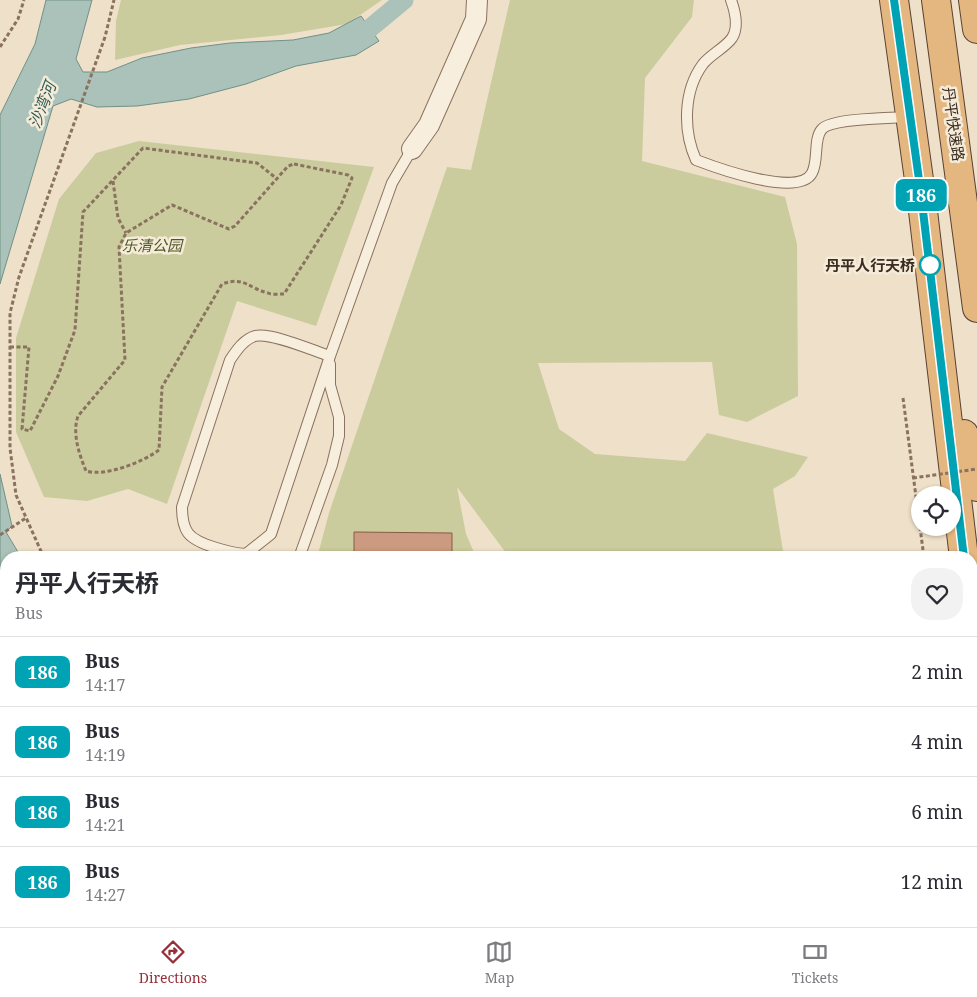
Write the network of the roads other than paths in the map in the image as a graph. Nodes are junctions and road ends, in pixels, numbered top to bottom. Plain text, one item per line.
1 (477, 0) edge
2 (731, 0) edge
3 (894, 0) edge
4 (907, 0) edge
5 (936, 0) edge
6 (973, 0) edge
7 (977, 29) edge
8 (910, 117) junction
9 (412, 149) joint
10 (921, 194) junction
11 (977, 308) edge
12 (936, 323) junction
13 (330, 356) junction
14 (977, 487) edge
15 (227, 551) edge
16 (250, 551) edge
17 (301, 551) edge
18 (963, 551) edge

1 - 9 street
2 - 8 lane
3 - 8 highway
4 - 10 highway
5 - 11 highway, 丹平快速路
6 - 7 highway
8 - 10 highway
9 - 13 lane
10 - 12 highway
12 - 14 highway
12 - 18 highway
13 - 15 lane
13 - 16 lane
13 - 17 lane

